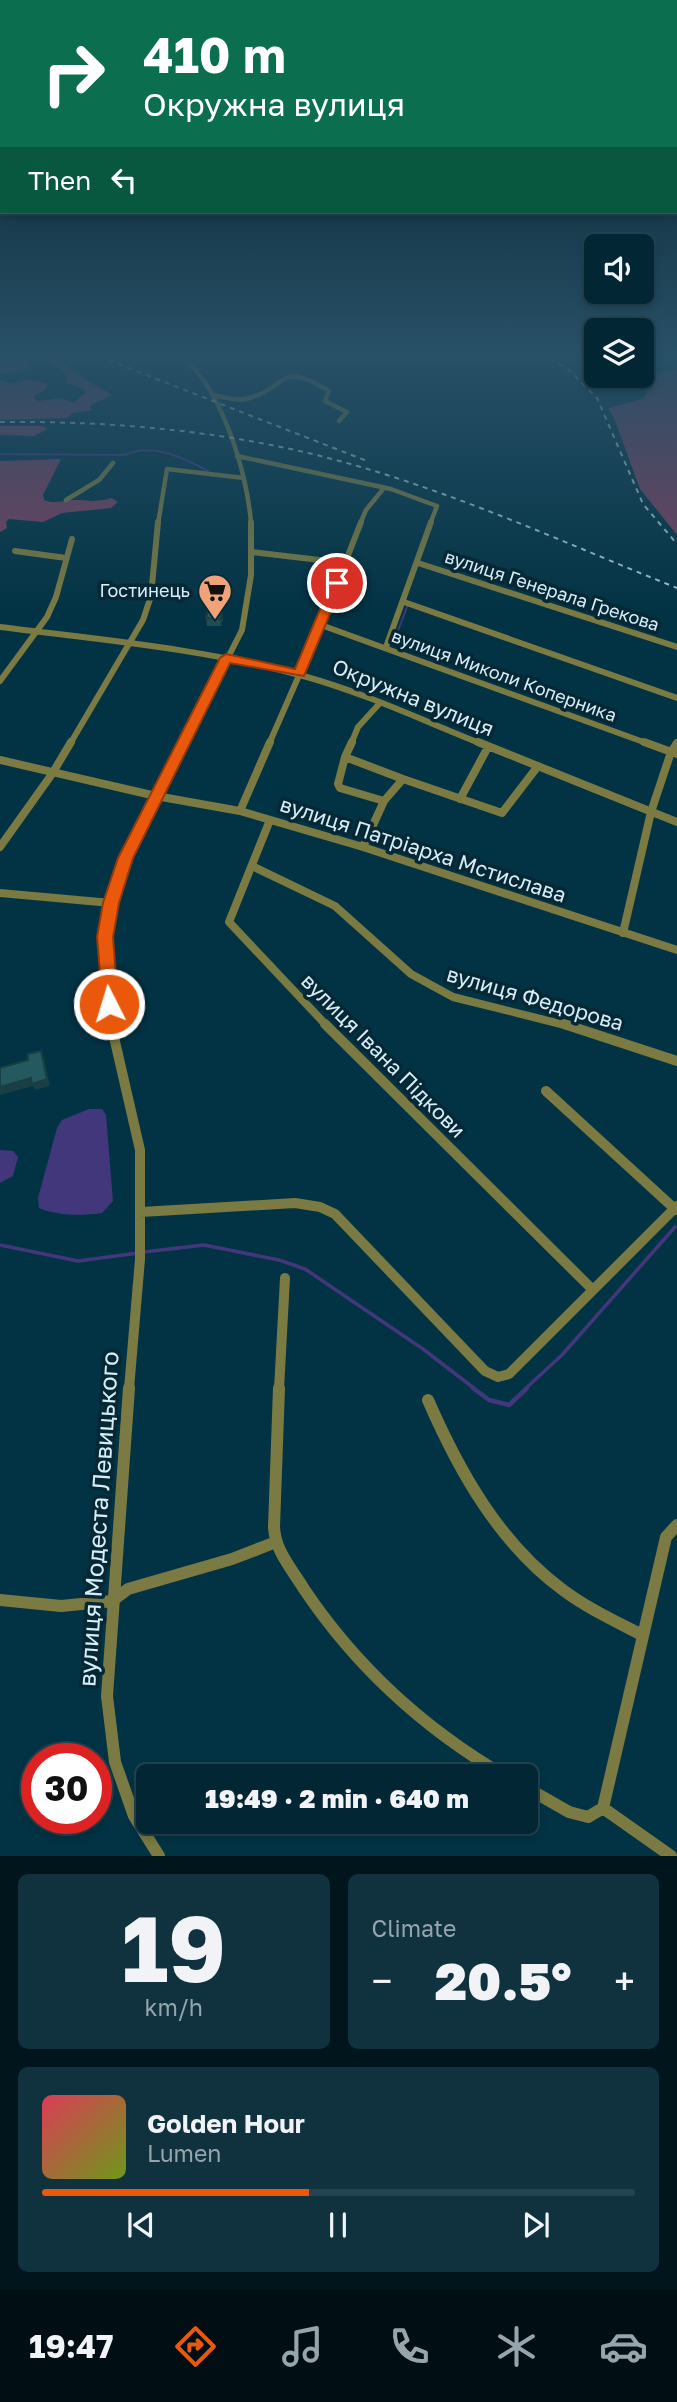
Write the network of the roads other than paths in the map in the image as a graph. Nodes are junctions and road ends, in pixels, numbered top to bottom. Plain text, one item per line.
1 (230, 440) edge
2 (237, 457) junction
3 (113, 463) dead end
4 (244, 478) junction
5 (384, 488) junction
6 (66, 500) dead end
7 (72, 539) dead end
8 (15, 551) dead end
9 (251, 552) junction
10 (66, 558) junction
11 (418, 562) junction
12 (345, 563) junction
13 (404, 602) junction
14 (321, 625) junction
15 (0, 627) edge
16 (37, 632) junction
17 (129, 645) junction
18 (386, 647) junction
19 (677, 647) edge
20 (226, 658) junction
21 (299, 674) junction
22 (0, 681) edge
23 (677, 698) edge
24 (380, 703) junction
25 (677, 743) edge
26 (488, 747) junction
27 (674, 753) edge
28 (345, 757) junction
29 (0, 760) edge
30 (538, 766) junction
31 (52, 774) junction
32 (403, 779) junction
33 (156, 796) junction
34 (460, 799) junction
35 (384, 801) junction
36 (240, 811) junction
37 (652, 812) junction
38 (270, 820) junction
39 (677, 822) edge
40 (0, 847) edge
41 (363, 847) junction
42 (252, 866) junction
43 (0, 893) edge
44 (111, 903) junction
45 (623, 933) junction
46 (677, 950) edge
47 (677, 1061) edge
48 (546, 1091) dead end
49 (676, 1208) edge
50 (141, 1212) junction
51 (285, 1278) dead end
52 (593, 1290) junction
53 (428, 1400) dead end
54 (677, 1525) edge
55 (276, 1542) junction
56 (0, 1601) edge
57 (112, 1601) junction
58 (642, 1635) junction
59 (484, 1764) edge
60 (538, 1794) edge
61 (603, 1808) junction
62 (159, 1856) edge
63 (671, 1856) edge

1 - 2 street
2 - 4 street
2 - 5 street, вулиця Генерала Грекова
3 - 6 street
4 - 9 street
4 - 17 street
5 - 11 street, вулиця Генерала Грекова
5 - 12 street
7 - 10 street
8 - 10 street
9 - 12 street
9 - 20 street
10 - 16 street
11 - 13 street, вулиця Генерала Грекова
11 - 19 street, вулиця Генерала Грекова
12 - 14 street
13 - 18 street, вулиця Генерала Грекова
13 - 23 street
14 - 18 street, вулиця Миколи Коперника
14 - 21 street
15 - 16 street, Окружна вулиця
16 - 17 street, Окружна вулиця
16 - 22 street
17 - 20 street, Окружна вулиця
17 - 31 street
18 - 27 street, вулиця Миколи Коперника
20 - 21 street, Окружна вулиця
20 - 33 street
21 - 24 street, Окружна вулиця
21 - 36 street
24 - 26 street, Окружна вулиця
24 - 28 street
25 - 27 street
26 - 30 street, Окружна вулиця
26 - 34 street
27 - 37 street
28 - 32 street
28 - 35 street
29 - 31 street, вулиця Патріарха Мстислава
30 - 34 street
30 - 37 street, Окружна вулиця
31 - 33 street, вулиця Патріарха Мстислава
31 - 40 street
32 - 34 street
32 - 35 street
33 - 36 street, вулиця Патріарха Мстислава
33 - 44 street
35 - 41 street
36 - 38 street, вулиця Патріарха Мстислава
37 - 39 street, Окружна вулиця
37 - 45 street
38 - 41 street, вулиця Патріарха Мстислава
38 - 42 street, вулиця Івана Підкови
41 - 45 street, вулиця Патріарха Мстислава
42 - 47 street, вулиця Федорова
42 - 52 street, вулиця Івана Підкови
43 - 44 street
44 - 50 street
45 - 46 street, вулиця Патріарха Мстислава
48 - 49 street
49 - 52 street
50 - 52 street
50 - 57 street, вулиця Модеста Левицького
51 - 55 street
53 - 58 street
54 - 58 street
55 - 57 street
55 - 59 street
56 - 57 street
57 - 62 street, вулиця Модеста Левицького
58 - 61 street
60 - 61 street
61 - 63 street

